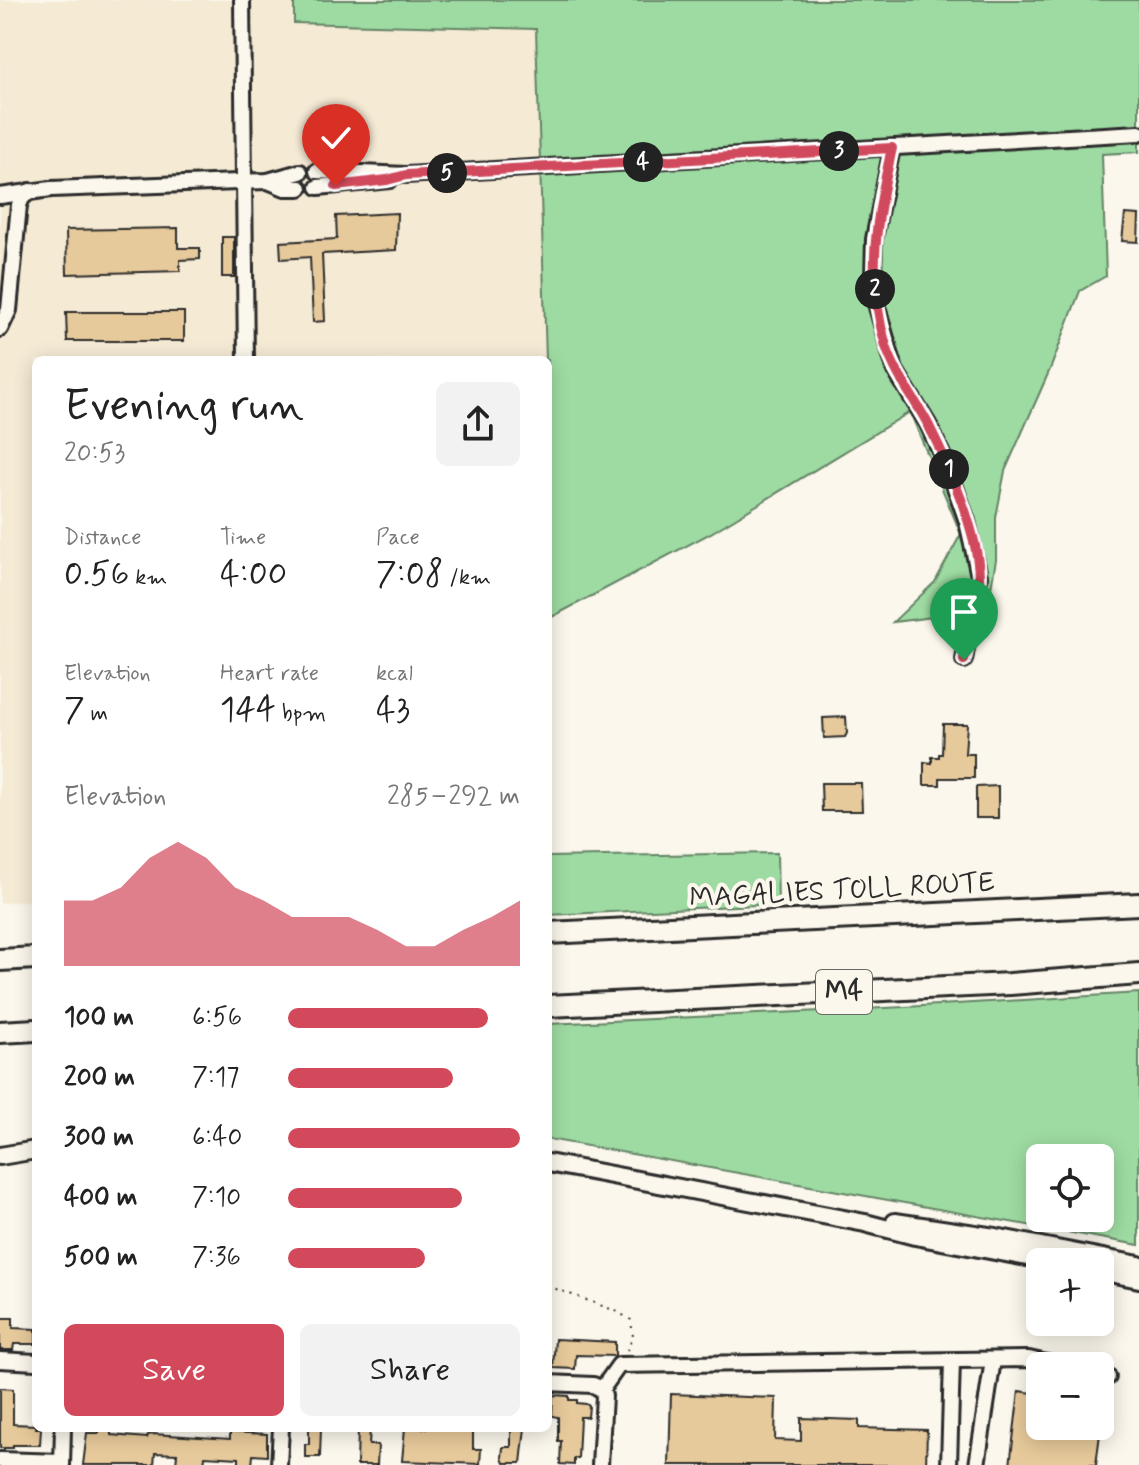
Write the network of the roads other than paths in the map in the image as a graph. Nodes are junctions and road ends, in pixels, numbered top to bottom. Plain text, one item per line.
1 (242, 0) edge
2 (1139, 133) edge
3 (892, 148) junction
4 (317, 171) dead end
5 (300, 172) dead end
6 (406, 175) junction
7 (243, 181) junction
8 (268, 181) junction
9 (318, 187) dead end
10 (300, 188) dead end
11 (0, 189) edge
12 (51, 189) junction
13 (30, 191) junction
14 (0, 196) edge
15 (0, 329) edge
16 (246, 356) edge
17 (964, 660) dead end
18 (1139, 895) edge
19 (1139, 904) edge
20 (1010, 911) junction
21 (552, 933) edge
22 (32, 958) edge
23 (0, 960) edge
24 (1139, 976) edge
25 (552, 1006) edge
26 (32, 1030) edge
27 (0, 1032) edge
28 (32, 1151) edge
29 (0, 1156) edge
30 (552, 1164) edge
31 (865, 1223) junction
32 (1026, 1257) edge
33 (1139, 1265) edge
34 (1114, 1274) edge
35 (1139, 1279) edge
36 (1026, 1359) edge
37 (0, 1360) edge
38 (993, 1360) junction
39 (952, 1361) junction
40 (32, 1362) edge
41 (552, 1383) edge
42 (602, 1389) junction
43 (63, 1432) edge
44 (281, 1432) edge
45 (0, 1460) edge
46 (62, 1464) edge
47 (279, 1465) edge
48 (600, 1465) edge
49 (949, 1465) edge
50 (977, 1465) edge

1 - 7 street
2 - 3 street
3 - 6 street
3 - 17 street
4 - 6 street
5 - 8 street
6 - 9 street
7 - 8 street
7 - 12 street
7 - 16 street
8 - 10 street
11 - 12 street
12 - 13 street
13 - 14 street
13 - 15 street
18 - 20 highway
19 - 20 highway, MAGALIES TOLL ROUTE
20 - 21 highway, MAGALIES TOLL ROUTE
22 - 23 highway
24 - 25 highway, M4
26 - 27 highway
28 - 29 main road
30 - 31 main road
31 - 32 main road
31 - 33 main road
34 - 35 main road
36 - 38 street
37 - 40 street
38 - 39 street
38 - 50 street
39 - 42 street
39 - 49 street
41 - 42 street
42 - 48 street
43 - 46 street
44 - 47 street
45 - 46 street

